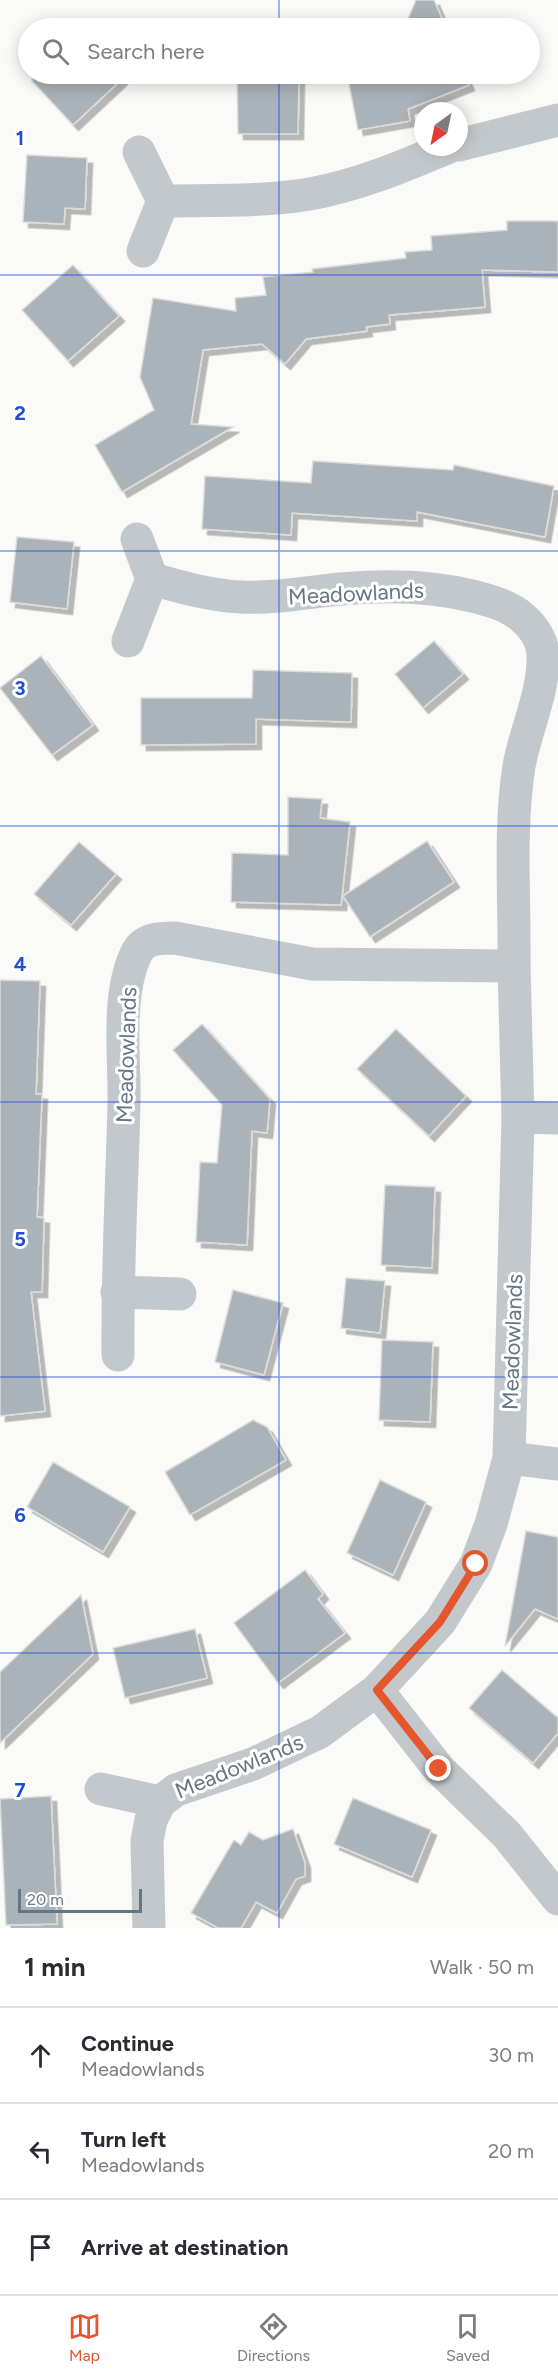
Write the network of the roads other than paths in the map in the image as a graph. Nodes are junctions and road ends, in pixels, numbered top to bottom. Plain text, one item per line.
1 (558, 120) edge
2 (468, 143) edge
3 (139, 152) dead end
4 (429, 156) edge
5 (163, 201) junction
6 (142, 251) dead end
7 (137, 539) dead end
8 (152, 579) junction
9 (128, 641) dead end
10 (514, 966) junction
11 (518, 1117) junction
12 (558, 1118) edge
13 (117, 1292) junction
14 (180, 1294) dead end
15 (118, 1355) dead end
16 (509, 1458) junction
17 (558, 1464) edge
18 (377, 1690) junction
19 (101, 1789) dead end
20 (160, 1802) junction
21 (558, 1899) edge
22 (149, 1928) edge

1 - 2 street
3 - 5 street
4 - 5 street
5 - 6 street
7 - 8 street
8 - 9 street
8 - 10 street, Meadowlands
10 - 11 street, Meadowlands
10 - 13 street, Meadowlands
11 - 12 street
11 - 16 street, Meadowlands
13 - 14 street
13 - 15 street, Meadowlands
16 - 17 street
16 - 18 street, Meadowlands
18 - 20 street, Meadowlands
18 - 21 street
19 - 20 street, Meadowlands
20 - 22 street, Meadowlands

